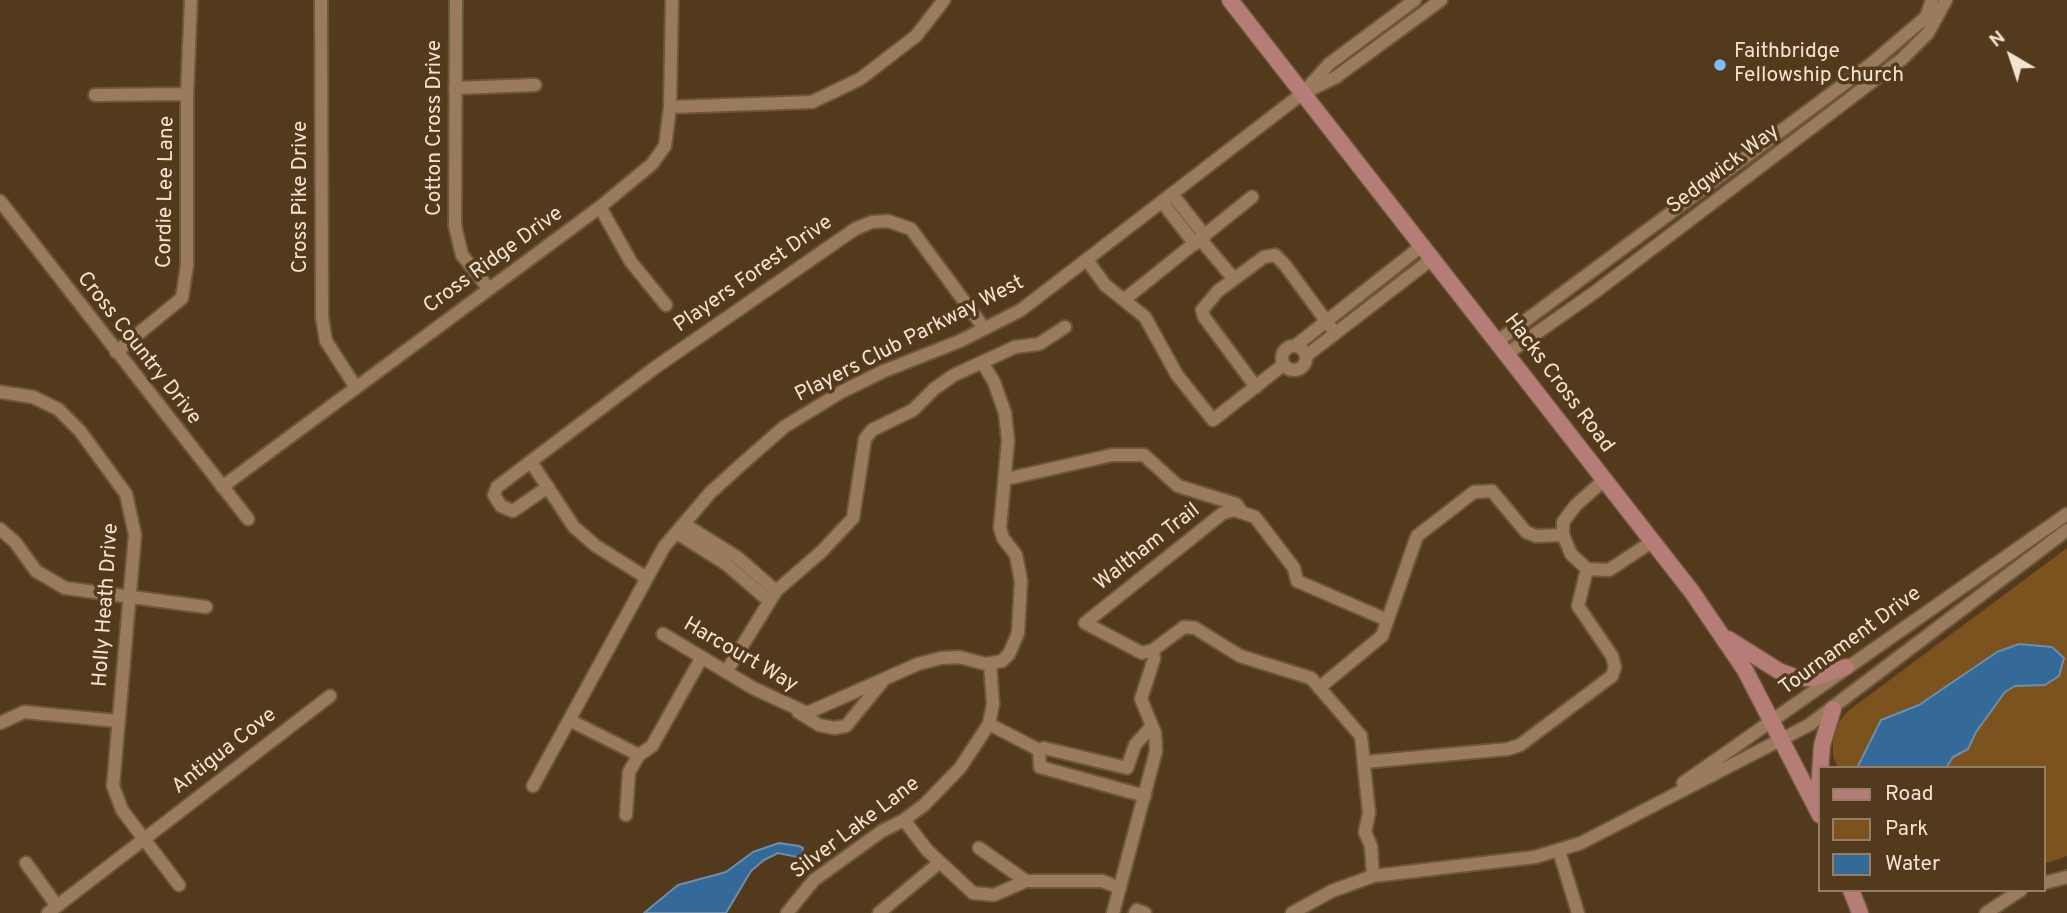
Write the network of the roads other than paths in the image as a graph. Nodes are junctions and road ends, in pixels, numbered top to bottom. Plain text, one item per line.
1 (191, 0) edge
2 (321, 0) edge
3 (456, 0) edge
4 (672, 0) edge
5 (944, 0) edge
6 (1230, 0) edge
7 (1415, 0) edge
8 (1441, 0) edge
9 (1932, 0) edge
10 (1946, 0) edge
11 (535, 85) dead end
12 (455, 88) junction
13 (1303, 93) junction
14 (187, 94) junction
15 (95, 95) dead end
16 (670, 107) junction
17 (1252, 197) dead end
18 (1167, 198) junction
19 (0, 201) edge
20 (600, 207) junction
21 (1200, 240) junction
22 (1428, 251) junction
23 (1087, 260) junction
24 (1393, 269) junction
25 (1234, 279) junction
26 (1403, 281) junction
27 (489, 289) junction
28 (1125, 299) junction
29 (1353, 301) junction
30 (666, 305) dead end
31 (1362, 312) junction
32 (1326, 321) junction
33 (1065, 327) dead end
34 (984, 328) junction
35 (1335, 334) junction
36 (1295, 346) junction
37 (1503, 347) junction
38 (116, 352) junction
39 (1306, 356) junction
40 (982, 362) junction
41 (1283, 365) junction
42 (355, 386) junction
43 (1256, 387) junction
44 (0, 392) edge
45 (531, 462) junction
46 (1006, 479) junction
47 (1604, 480) junction
48 (222, 487) junction
49 (548, 487) junction
50 (1239, 511) junction
51 (2067, 514) edge
52 (247, 519) dead end
53 (680, 528) junction
54 (0, 529) edge
55 (2067, 530) edge
56 (1563, 535) junction
57 (1653, 541) junction
58 (1587, 569) junction
59 (647, 578) junction
60 (772, 596) junction
61 (131, 599) junction
62 (206, 607) dead end
63 (1387, 620) junction
64 (663, 634) dead end
65 (1721, 635) junction
66 (1153, 650) junction
67 (702, 657) junction
68 (990, 664) junction
69 (1846, 667) junction
70 (726, 672) junction
71 (883, 681) junction
72 (1319, 688) junction
73 (330, 695) dead end
74 (1833, 709) junction
75 (798, 712) junction
76 (117, 721) junction
77 (570, 721) junction
78 (1774, 722) junction
79 (0, 723) edge
80 (989, 724) junction
81 (1151, 727) junction
82 (1784, 741) junction
83 (1039, 750) junction
84 (639, 755) junction
85 (1365, 762) junction
86 (1820, 766) edge
87 (533, 786) dead end
88 (1145, 796) junction
89 (1657, 802) junction
90 (1818, 810) edge
91 (626, 815) dead end
92 (905, 820) junction
93 (144, 839) junction
94 (979, 848) dead end
95 (1559, 852) junction
96 (940, 862) junction
97 (26, 863) dead end
98 (1373, 876) junction
99 (2067, 877) edge
100 (1026, 881) junction
101 (2046, 882) edge
102 (179, 885) dead end
103 (1120, 888) junction
104 (1852, 892) edge
105 (2018, 892) edge
106 (53, 909) edge
107 (787, 913) edge
108 (879, 913) edge
109 (1113, 913) edge
110 (1135, 913) edge
111 (1145, 913) edge
112 (1292, 913) edge
113 (1578, 913) edge
114 (1860, 913) edge
115 (1986, 913) edge

1 - 14 street, Cordie Lee Lane
2 - 42 street, Cross Pike Drive
3 - 12 street, Cotton Cross Drive
4 - 16 street, Cross Ridge Drive
5 - 16 street
6 - 13 main road, Hacks Cross Road
7 - 13 street
8 - 13 street
9 - 37 street, Sedgwick Way
10 - 37 street, Sedgwick Way
11 - 12 street
12 - 27 street, Cotton Cross Drive
13 - 18 street, Players Club Parkway West
13 - 22 main road, Hacks Cross Road
14 - 15 street
14 - 38 street, Cordie Lee Lane
16 - 20 street, Cross Ridge Drive
17 - 21 street
18 - 21 street
18 - 23 street, Players Club Parkway West
19 - 38 street, Cross Country Drive
20 - 27 street, Cross Ridge Drive
20 - 30 street
21 - 25 street
21 - 28 street
22 - 24 street
22 - 26 street
22 - 37 main road, Hacks Cross Road
23 - 28 street
23 - 34 street, Players Club Parkway West
24 - 26 street
24 - 29 street
25 - 32 street
25 - 43 street
26 - 31 street
27 - 42 street, Cross Ridge Drive
28 - 43 street
29 - 31 street
29 - 32 street
31 - 35 street
32 - 35 street
32 - 36 street
33 - 40 street
34 - 45 street, Players Forest Drive
34 - 53 street, Players Club Parkway West
35 - 39 street
36 - 39 street
36 - 41 street
37 - 47 main road, Hacks Cross Road
38 - 48 street, Cross Country Drive
39 - 41 street
40 - 46 street
40 - 60 street
41 - 43 street
42 - 48 street, Cross Ridge Drive
44 - 61 street, Holly Heath Drive
45 - 49 street
45 - 49 street, Players Forest Drive
46 - 50 street
46 - 68 street
47 - 56 street
47 - 57 main road, Hacks Cross Road
48 - 52 street, Cross Country Drive
49 - 59 street
50 - 63 street
50 - 66 street, Waltham Trail
51 - 69 street, Tournament Drive
53 - 59 street, Players Club Parkway West
53 - 60 street
54 - 61 street
55 - 74 street, Tournament Drive
56 - 58 street
56 - 63 street
57 - 58 street
57 - 65 main road, Hacks Cross Road
58 - 85 street
59 - 77 street, Players Club Parkway West
60 - 70 street
61 - 62 street
61 - 76 street, Holly Heath Drive
63 - 72 street
64 - 67 street, Harcourt Way
65 - 69 main road
65 - 78 main road, Hacks Cross Road
66 - 72 street
66 - 81 street
67 - 70 street, Harcourt Way
67 - 84 street
68 - 71 street, Harcourt Way
68 - 80 street, Silver Lake Lane
69 - 78 street, Tournament Drive
70 - 75 street, Harcourt Way
71 - 75 street, Harcourt Way
71 - 75 street, Harcourt Way
72 - 85 street
73 - 93 street, Antigua Cove
74 - 82 street, Tournament Drive
74 - 86 main road
76 - 79 street
76 - 93 street, Holly Heath Drive
77 - 84 street
77 - 87 street, Players Club Parkway West
78 - 82 main road, Hacks Cross Road
78 - 89 street, Tournament Drive
80 - 83 street
80 - 92 street, Silver Lake Lane
81 - 83 street
81 - 88 street
82 - 89 street, Tournament Drive
82 - 90 main road, Hacks Cross Road
83 - 88 street
84 - 91 street
85 - 98 street
88 - 103 street
89 - 95 street, Tournament Drive
92 - 96 street
92 - 107 street, Silver Lake Lane
93 - 102 street, Holly Heath Drive
93 - 106 street, Antigua Cove
94 - 100 street
95 - 98 street, Tournament Drive
95 - 113 street
96 - 100 street
96 - 108 street
97 - 106 street
98 - 112 street, Tournament Drive
99 - 101 street
100 - 103 street
103 - 109 street
104 - 114 main road
105 - 115 street
110 - 111 street

